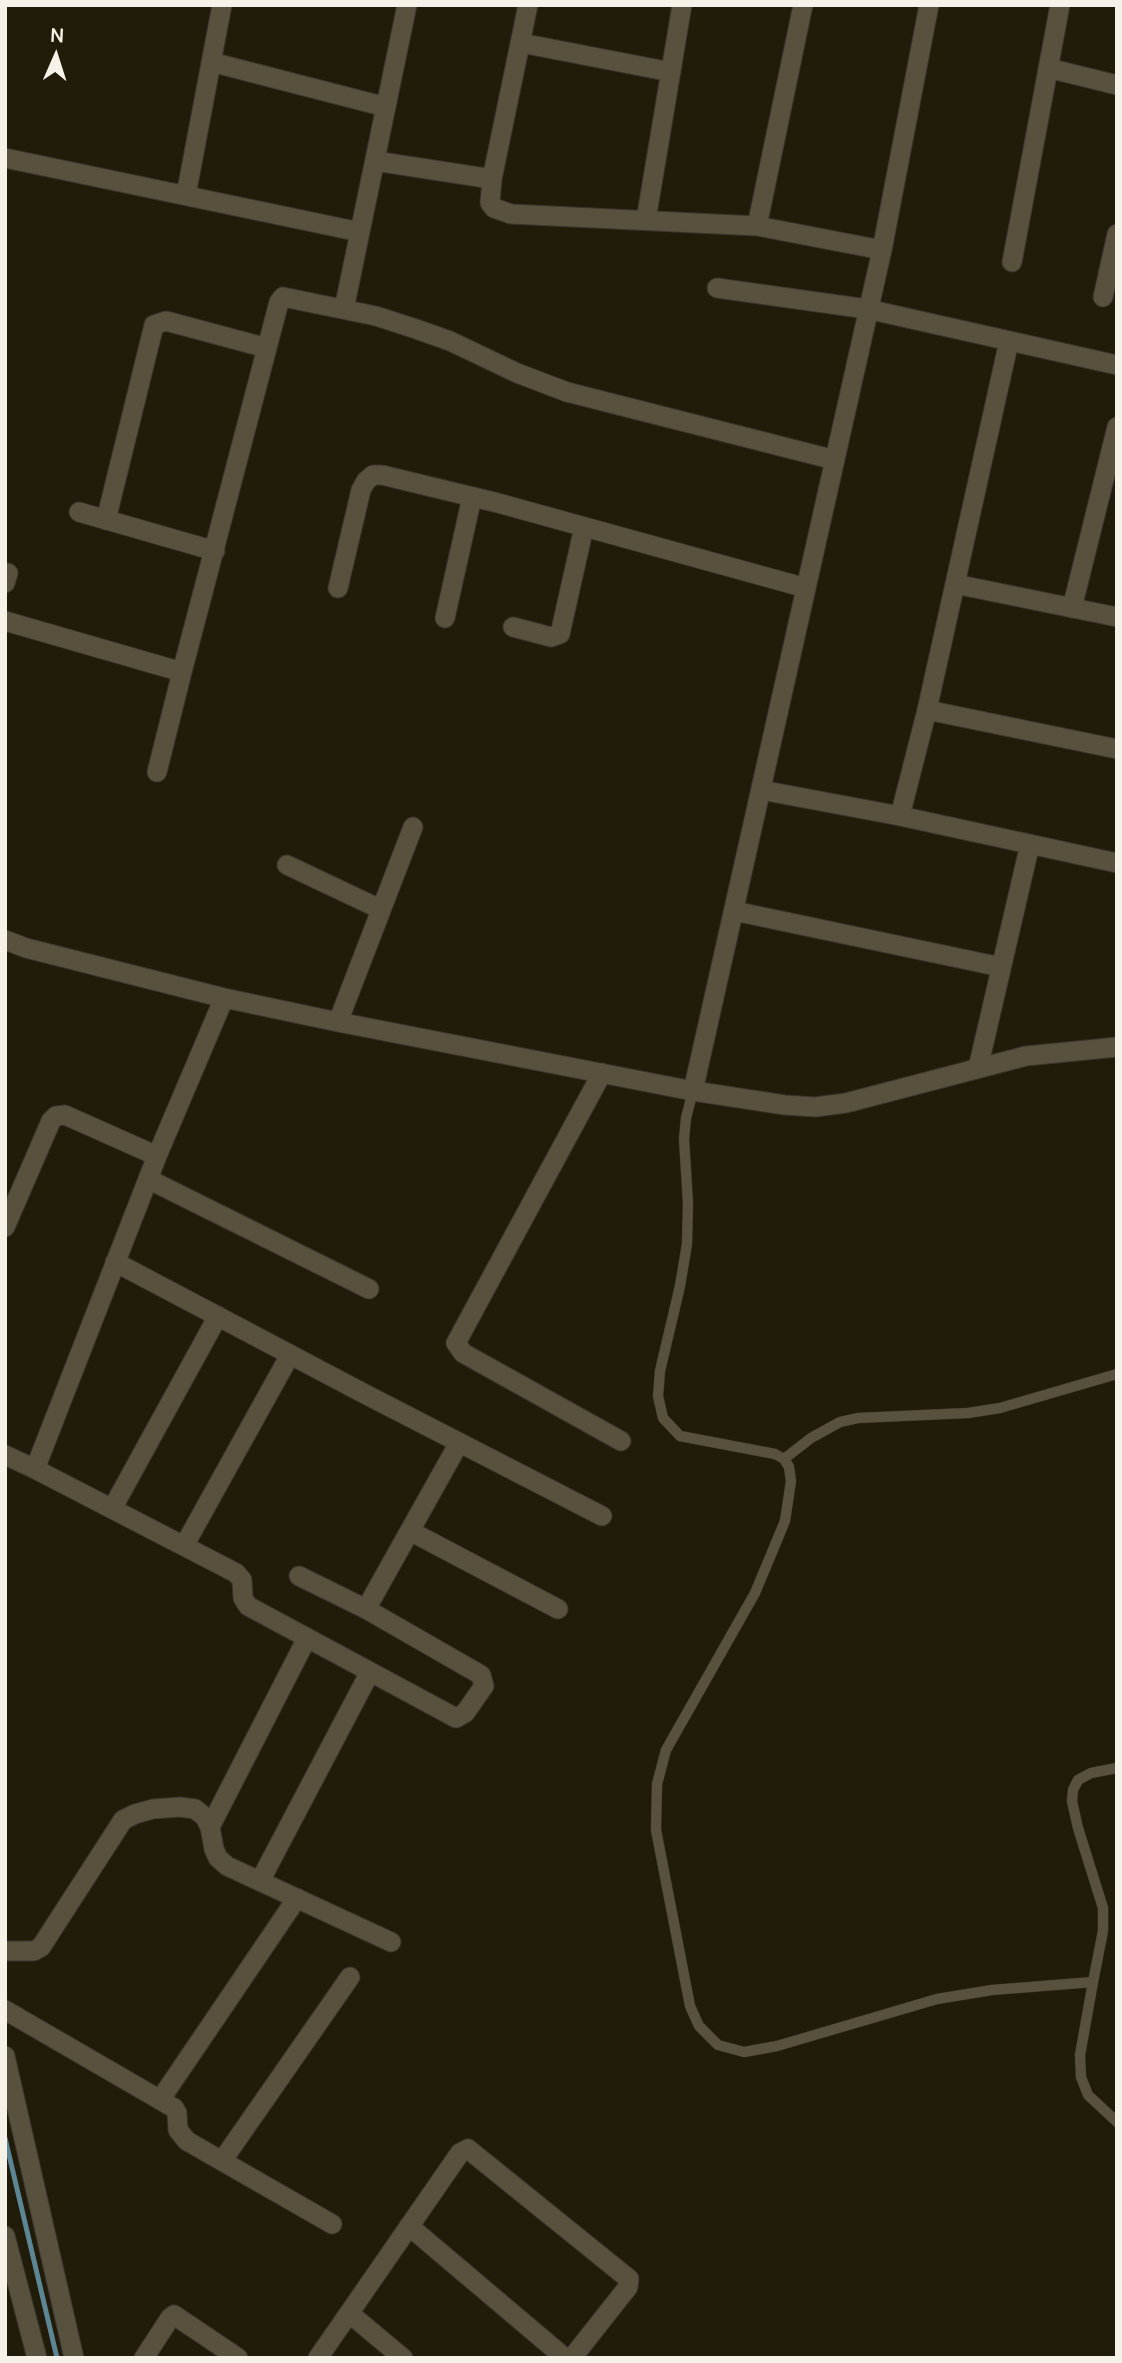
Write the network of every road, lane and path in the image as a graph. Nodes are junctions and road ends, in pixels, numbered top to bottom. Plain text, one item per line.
1 (222, 5) edge
2 (407, 5) edge
3 (528, 5) edge
4 (682, 5) edge
5 (803, 5) edge
6 (929, 5) edge
7 (1060, 5) edge
8 (521, 43) junction
9 (211, 62) junction
10 (1048, 68) junction
11 (671, 72) junction
12 (1117, 85) edge
13 (386, 107) junction
14 (5, 158) edge
15 (375, 161) junction
16 (492, 179) junction
17 (186, 195) junction
18 (646, 220) junction
19 (757, 226) junction
20 (360, 232) junction
21 (1117, 234) edge
22 (881, 250) junction
23 (1012, 262) dead end
24 (718, 288) dead end
25 (1103, 297) dead end
26 (344, 309) junction
27 (867, 309) junction
28 (1009, 341) junction
29 (267, 348) junction
30 (1117, 365) edge
31 (1117, 427) edge
32 (835, 460) junction
33 (472, 496) junction
34 (79, 512) dead end
35 (106, 520) junction
36 (584, 527) junction
37 (215, 551) junction
38 (955, 584) junction
39 (338, 588) dead end
40 (806, 588) junction
41 (1072, 608) junction
42 (1117, 617) edge
43 (445, 618) dead end
44 (5, 621) edge
45 (513, 627) dead end
46 (182, 672) junction
47 (928, 710) junction
48 (1117, 749) edge
49 (158, 772) dead end
50 (761, 790) junction
51 (900, 816) junction
52 (413, 827) dead end
53 (1030, 844) junction
54 (1117, 863) edge
55 (287, 865) dead end
56 (380, 909) junction
57 (734, 911) junction
58 (5, 940) edge
59 (1001, 967) junction
60 (224, 998) junction
61 (338, 1022) junction
62 (1117, 1047) edge
63 (978, 1069) junction
64 (602, 1073) junction
65 (693, 1091) junction
66 (156, 1156) junction
67 (148, 1180) junction
68 (5, 1227) edge
69 (116, 1262) junction
70 (369, 1289) dead end
71 (218, 1316) junction
72 (290, 1355) junction
73 (1117, 1374) edge
74 (621, 1441) dead end
75 (459, 1443) junction
76 (5, 1455) edge
77 (784, 1459) junction
78 (35, 1469) junction
79 (112, 1509) junction
80 (603, 1516) dead end
81 (410, 1531) junction
82 (184, 1546) junction
83 (299, 1576) dead end
84 (366, 1609) junction
85 (558, 1609) dead end
86 (307, 1638) junction
87 (370, 1672) junction
88 (1117, 1768) edge
89 (210, 1827) junction
90 (260, 1881) junction
91 (297, 1898) junction
92 (391, 1941) dead end
93 (5, 1951) edge
94 (349, 1977) dead end
95 (1093, 1982) junction
96 (5, 2010) edge
97 (5, 2056) edge
98 (160, 2100) junction
99 (1117, 2122) edge
100 (222, 2161) junction
101 (332, 2224) dead end
102 (409, 2226) junction
103 (5, 2236) edge
104 (349, 2313) junction
105 (37, 2358) edge
106 (74, 2358) edge
107 (144, 2358) edge
108 (238, 2358) edge
109 (318, 2358) edge
110 (403, 2358) edge
111 (565, 2358) edge
112 (572, 2358) edge

1 - 9 street
2 - 13 street
3 - 8 street
4 - 11 street
5 - 19 street
6 - 22 street
7 - 10 street
8 - 11 street
8 - 16 street
9 - 13 street
9 - 17 street
10 - 12 street
10 - 23 street
11 - 18 street
13 - 15 street
14 - 17 street
15 - 16 street
15 - 20 street
16 - 18 street
17 - 20 street
18 - 19 street
19 - 22 street
20 - 26 street
21 - 25 street
22 - 27 street
24 - 27 street
26 - 29 street
26 - 32 street
27 - 28 street
27 - 32 street
28 - 30 street
28 - 38 street
29 - 35 street
29 - 37 street
31 - 41 street
32 - 40 street
33 - 36 street
33 - 39 street
33 - 43 street
34 - 35 street
35 - 37 street
36 - 40 street
36 - 45 street
37 - 46 street
38 - 41 street
38 - 47 street
40 - 50 street
41 - 42 street
44 - 46 street
46 - 49 street
47 - 48 street
47 - 51 street
50 - 51 street
50 - 57 street
51 - 53 street
52 - 56 street
53 - 54 street
53 - 59 street
55 - 56 street
56 - 61 street
57 - 59 street
57 - 65 street
58 - 60 street
59 - 63 street
60 - 61 street
60 - 66 street
61 - 64 street
62 - 63 street
63 - 65 street
64 - 65 street
64 - 74 street
65 - 77 lane
66 - 67 street
66 - 68 street
67 - 69 street
67 - 70 street
69 - 71 street
69 - 78 street
71 - 72 street
71 - 79 street
72 - 75 street
72 - 82 street
73 - 77 lane
75 - 80 street
75 - 81 street
76 - 78 street
77 - 95 lane
78 - 79 street
79 - 82 street
81 - 84 street
81 - 85 street
82 - 86 street
83 - 84 street
84 - 87 street
86 - 87 street
86 - 89 street
87 - 90 street
88 - 95 lane
89 - 90 street
89 - 93 street
90 - 91 street
91 - 92 street
91 - 98 street
94 - 100 street
95 - 99 lane
96 - 98 street
97 - 106 street
98 - 100 street
100 - 101 street
102 - 104 street
102 - 111 street
102 - 112 street
103 - 105 street
104 - 109 street
104 - 110 street
107 - 108 street

